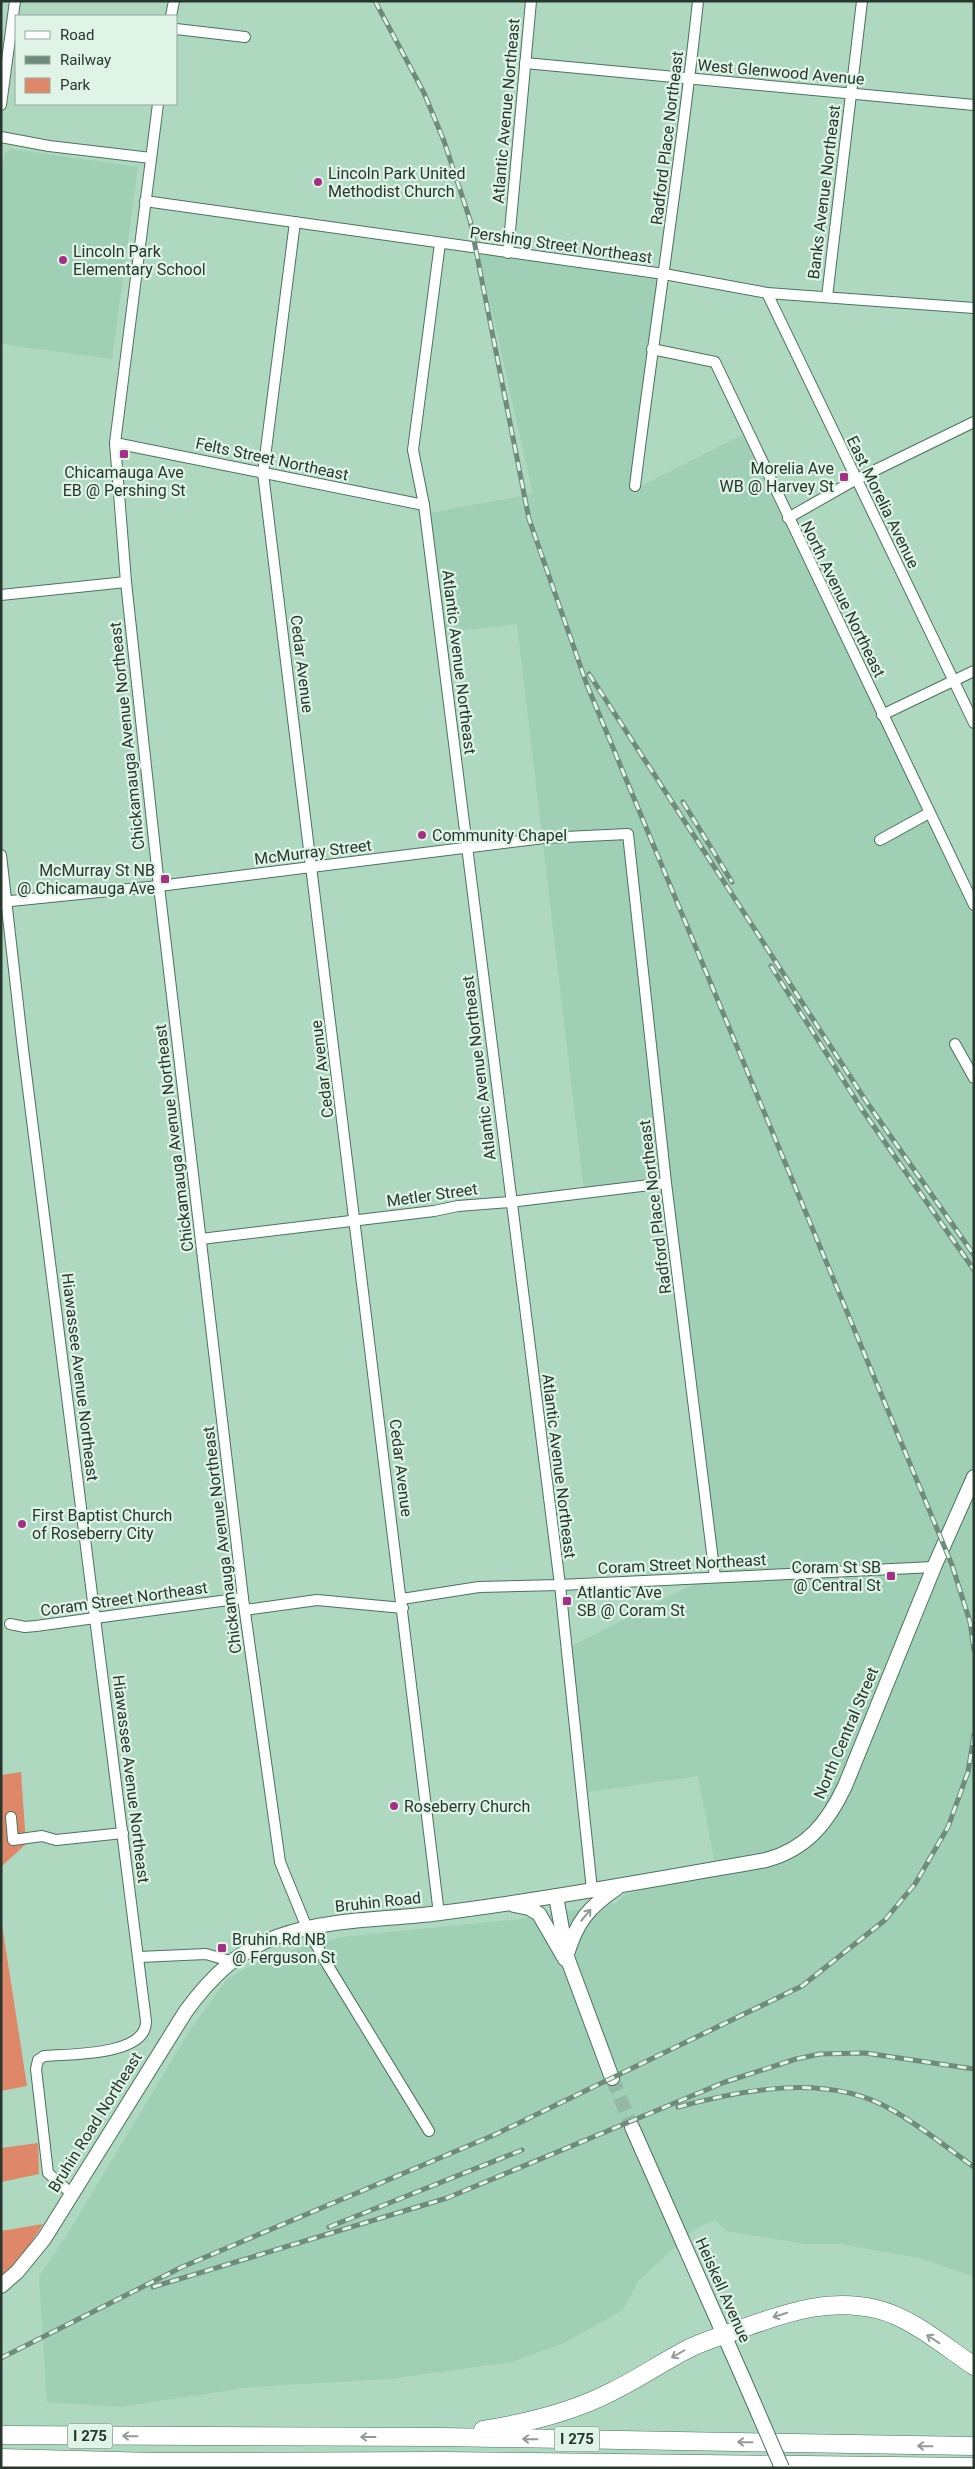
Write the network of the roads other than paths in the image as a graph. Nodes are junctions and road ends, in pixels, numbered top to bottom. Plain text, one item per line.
1 (15, 1) edge
2 (174, 1) edge
3 (531, 1) edge
4 (698, 1) edge
5 (862, 1) edge
6 (171, 15) edge
7 (178, 29) edge
8 (245, 37) dead end
9 (526, 63) junction
10 (690, 79) junction
11 (851, 93) junction
12 (1, 105) edge
13 (158, 105) edge
14 (974, 105) edge
15 (1, 137) edge
16 (151, 158) junction
17 (146, 201) junction
18 (295, 222) junction
19 (440, 243) junction
20 (508, 253) junction
21 (664, 274) junction
22 (767, 293) junction
23 (827, 297) junction
24 (974, 308) edge
25 (652, 349) junction
26 (974, 422) edge
27 (115, 443) junction
28 (264, 472) junction
29 (855, 480) junction
30 (635, 486) dead end
31 (424, 505) junction
32 (788, 518) junction
33 (126, 582) junction
34 (1, 595) edge
35 (974, 671) edge
36 (953, 681) junction
37 (882, 715) junction
38 (974, 723) edge
39 (930, 813) junction
40 (628, 834) joint
41 (880, 840) dead end
42 (468, 848) junction
43 (1, 856) edge
44 (312, 866) junction
45 (159, 886) junction
46 (4, 901) edge
47 (974, 905) edge
48 (955, 1044) dead end
49 (974, 1078) edge
50 (666, 1182) junction
51 (510, 1202) junction
52 (355, 1220) junction
53 (202, 1239) junction
54 (973, 1481) edge
55 (934, 1566) junction
56 (715, 1577) junction
57 (560, 1585) junction
58 (243, 1598) junction
59 (402, 1604) junction
60 (245, 1610) junction
61 (95, 1617) junction
62 (10, 1624) dead end
63 (11, 1817) dead end
64 (123, 1833) junction
65 (622, 1885) junction
66 (592, 1890) junction
67 (556, 1896) junction
68 (509, 1903) junction
69 (439, 1914) junction
70 (307, 1928) junction
71 (139, 1957) junction
72 (230, 1961) junction
73 (568, 1961) junction
74 (216, 1974) joint
75 (612, 2078) tunnel mouth
76 (632, 2127) tunnel mouth
77 (429, 2131) dead end
78 (72, 2194) junction
79 (1, 2286) edge
80 (723, 2335) junction
81 (974, 2366) edge
82 (1, 2435) edge
83 (442, 2437) junction
84 (974, 2446) edge
85 (1, 2458) edge
86 (441, 2461) junction
87 (974, 2467) edge
88 (474, 2468) edge
89 (782, 2468) edge

1 - 12 street
2 - 6 street
3 - 9 street, Atlantic Avenue Northeast
4 - 10 street, Radford Place Northeast
5 - 11 street, Banks Avenue Northeast
7 - 8 street
9 - 10 street, West Glenwood Avenue
9 - 20 street, Atlantic Avenue Northeast
10 - 11 street, West Glenwood Avenue
10 - 21 street, Radford Place Northeast
11 - 14 street, West Glenwood Avenue
11 - 23 street, Banks Avenue Northeast
13 - 16 street, Chickamauga Avenue Northeast
15 - 16 street
16 - 17 street, Chickamauga Avenue Northeast
17 - 18 street, Pershing Street Northeast
17 - 27 street, Chickamauga Avenue Northeast
18 - 19 street, Pershing Street Northeast
18 - 28 street, Cedar Avenue
19 - 20 street, Pershing Street Northeast
19 - 31 street, Atlantic Avenue Northeast
20 - 21 street, Pershing Street Northeast
21 - 22 street, Pershing Street Northeast
21 - 25 street, Radford Place Northeast
22 - 23 street, Pershing Street Northeast
22 - 29 street, East Morelia Avenue
23 - 24 street, Pershing Street Northeast
25 - 30 street, Radford Place Northeast
25 - 32 street, North Avenue Northeast
26 - 29 street
27 - 28 street, Felts Street Northeast
27 - 33 street, Chickamauga Avenue Northeast
28 - 31 street, Felts Street Northeast
28 - 44 street, Cedar Avenue
29 - 32 street
29 - 36 street, East Morelia Avenue
31 - 42 street, Atlantic Avenue Northeast
32 - 37 street, North Avenue Northeast
33 - 34 street
33 - 45 street, Chickamauga Avenue Northeast
35 - 36 street
36 - 37 street
36 - 38 street, East Morelia Avenue
37 - 39 street, North Avenue Northeast
39 - 41 street
39 - 47 street, North Avenue Northeast
40 - 42 street, McMurray Street
40 - 50 street, Radford Place Northeast
42 - 44 street, McMurray Street
42 - 51 street, Atlantic Avenue Northeast
43 - 46 street, Hiawassee Avenue Northeast
44 - 45 street, McMurray Street
44 - 52 street, Cedar Avenue
45 - 46 street, McMurray Street
45 - 53 street, Chickamauga Avenue Northeast
46 - 61 street, Hiawassee Avenue Northeast
48 - 49 street
50 - 51 street, Metler Street
50 - 56 street, Radford Place Northeast
51 - 52 street, Metler Street
51 - 57 street, Atlantic Avenue Northeast
52 - 53 street, Metler Street
52 - 59 street, Cedar Avenue
53 - 58 street, Chickamauga Avenue Northeast
54 - 55 main road, North Central Street
55 - 56 street, Coram Street Northeast
55 - 65 main road, North Central Street
56 - 57 street, Coram Street Northeast
57 - 59 street, Coram Street Northeast
57 - 66 street, Atlantic Avenue Northeast
58 - 60 street, Chickamauga Avenue Northeast
58 - 61 street, Coram Street Northeast
59 - 60 street, Coram Street Northeast
59 - 69 street, Cedar Avenue
60 - 70 street, Chickamauga Avenue Northeast
61 - 62 street, Coram Street Northeast
61 - 64 street, Hiawassee Avenue Northeast
63 - 64 street
64 - 71 street, Hiawassee Avenue Northeast
65 - 66 main road, North Central Street
73 -> 65 main road
66 - 67 main road, North Central Street
67 - 68 main road, Bruhin Road
67 - 73 main road
68 - 69 main road, Bruhin Road
68 - 73 main road
69 - 70 main road, Bruhin Road
70 - 72 main road, Bruhin Road
70 - 77 street, Chickamauga Avenue Northeast
71 - 72 street
71 - 78 street, Hiawassee Avenue Northeast
72 - 74 main road, Bruhin Road
73 - 75 main road
74 - 78 main road, Bruhin Road Northeast
76 - 80 main road, Heiskell Avenue
78 - 79 main road, Bruhin Road Northeast
81 -> 80 highway
80 -> 83 highway
80 - 89 main road, Heiskell Avenue, bridge
83 -> 82 highway, I 275
84 -> 83 highway, I 275
85 - 86 highway, I 275
86 - 87 highway, I 275
86 - 88 highway

